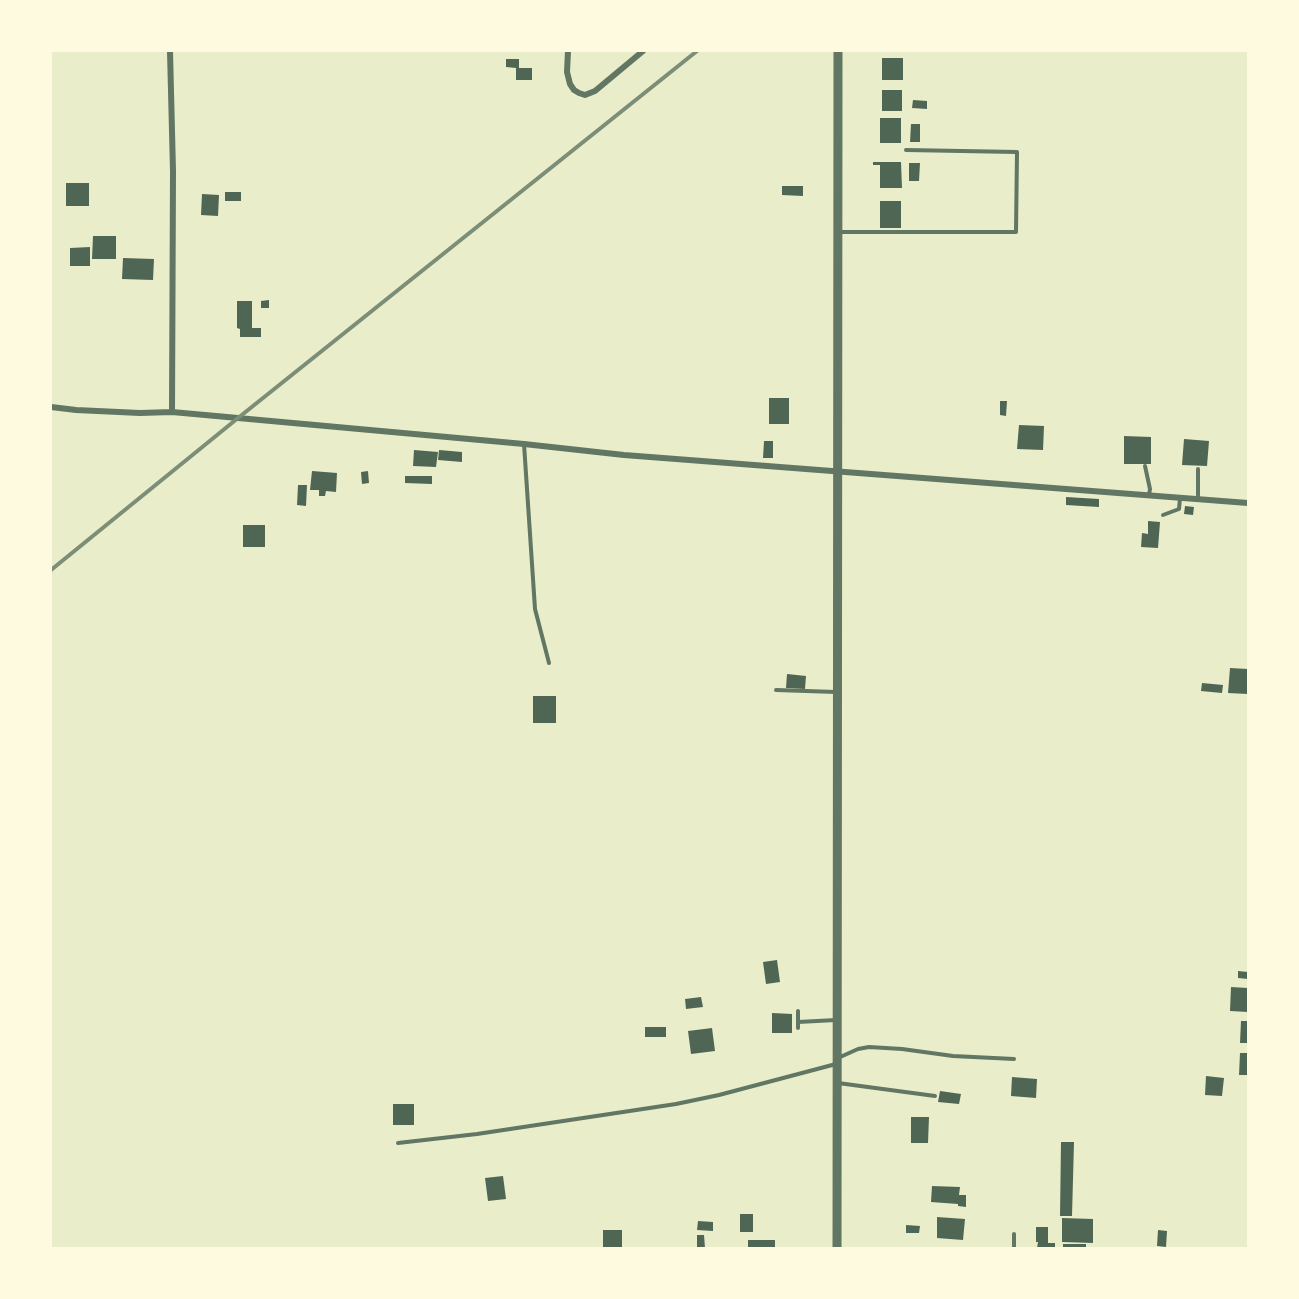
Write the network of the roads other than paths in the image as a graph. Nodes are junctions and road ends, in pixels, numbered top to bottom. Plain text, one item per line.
1 (170, 51) edge
2 (568, 51) edge
3 (643, 51) edge
4 (838, 51) edge
5 (906, 150) dead end
6 (838, 232) junction
7 (51, 407) edge
8 (172, 412) junction
9 (524, 444) junction
10 (1145, 466) dead end
11 (1198, 469) dead end
12 (838, 471) junction
13 (1149, 495) junction
14 (1180, 498) junction
15 (1198, 499) junction
16 (1248, 503) edge
17 (1163, 515) dead end
18 (549, 663) dead end
19 (777, 690) dead end
20 (837, 692) junction
21 (798, 1011) dead end
22 (837, 1020) junction
23 (798, 1022) junction
24 (798, 1028) dead end
25 (1014, 1059) dead end
26 (837, 1061) junction
27 (837, 1083) junction
28 (935, 1096) dead end
29 (398, 1143) dead end
30 (1014, 1234) dead end
31 (837, 1248) edge
32 (1014, 1248) edge

1 - 8 street
2 - 3 street
4 - 6 street
5 - 6 lane
6 - 12 street
7 - 8 street
8 - 9 street
9 - 12 street
9 - 18 lane
10 - 13 lane
11 - 15 lane
12 - 13 street
12 - 20 street
13 - 14 street
14 - 15 street
14 - 17 lane
15 - 16 street
19 - 20 lane
20 - 22 street
21 - 23 lane
22 - 23 lane
22 - 26 street
23 - 24 lane
25 - 26 lane
26 - 27 street
26 - 29 lane
27 - 28 lane
27 - 31 street
30 - 32 lane

